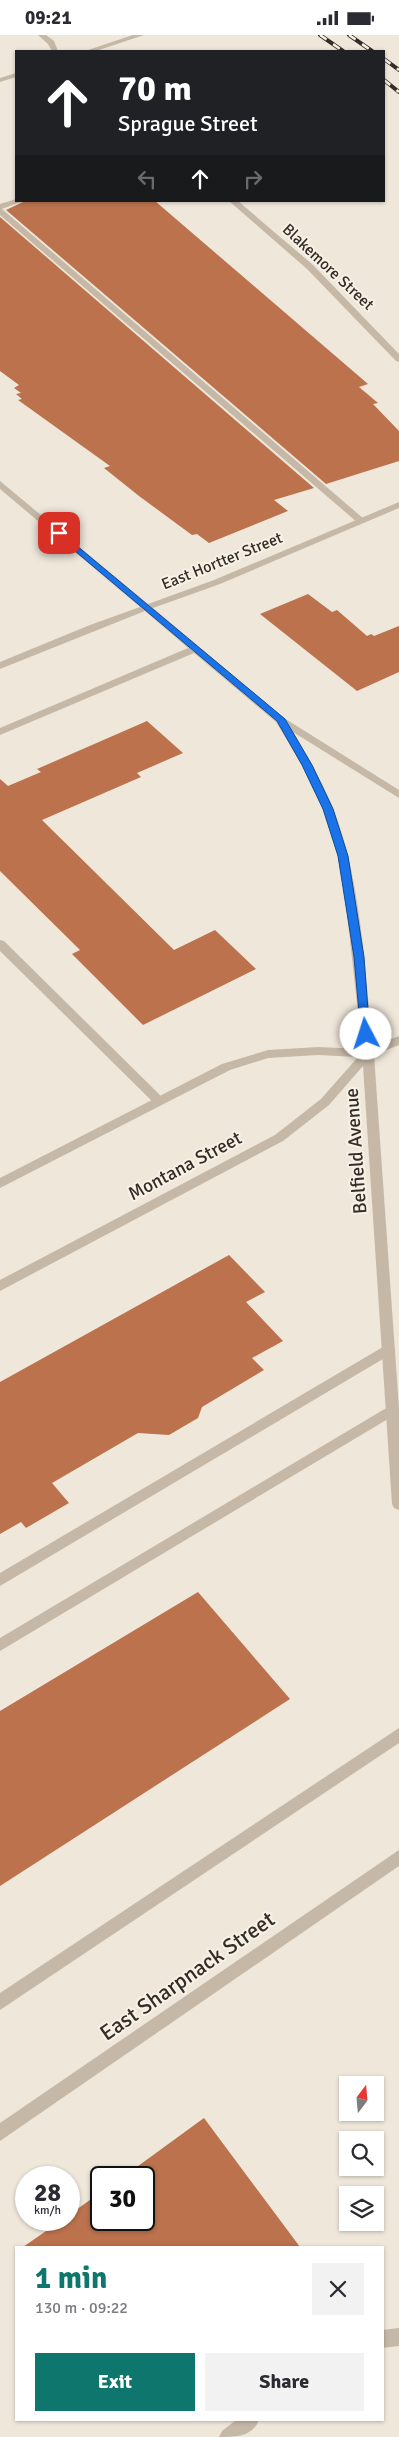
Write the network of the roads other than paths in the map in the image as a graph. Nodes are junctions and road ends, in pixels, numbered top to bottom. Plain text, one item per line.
1 (42, 35) edge
2 (140, 35) edge
3 (55, 50) edge
4 (93, 50) edge
5 (15, 75) edge
6 (0, 80) edge
7 (16, 202) edge
8 (234, 202) edge
9 (0, 207) edge
10 (0, 211) edge
11 (399, 359) edge
12 (0, 485) edge
13 (399, 505) edge
14 (361, 521) junction
15 (147, 607) junction
16 (196, 648) junction
17 (0, 665) edge
18 (280, 719) junction
19 (0, 732) edge
20 (399, 795) edge
21 (0, 944) edge
22 (399, 1040) edge
23 (368, 1053) junction
24 (158, 1101) junction
25 (0, 1183) edge
26 (0, 1286) edge
27 (388, 1349) junction
28 (392, 1409) junction
29 (399, 1504) edge
30 (0, 1580) edge
31 (0, 1645) edge
32 (399, 1735) edge
33 (399, 1857) edge
34 (0, 2002) edge
35 (0, 2133) edge
36 (399, 2337) edge
37 (384, 2339) edge
38 (249, 2421) edge
39 (228, 2437) edge

1 - 3 street
2 - 4 street
5 - 6 street
7 - 9 street
8 - 11 street, Blakemore Street
10 - 14 street
12 - 15 street
13 - 14 street, East Hortter Street
14 - 15 street, East Hortter Street
15 - 16 street
15 - 17 street, East Hortter Street
16 - 18 street
16 - 19 street
18 - 20 street
18 - 23 street, Belfield Avenue
21 - 24 street
22 - 23 street, Montana Street
23 - 24 street, Montana Street
23 - 26 street, Montana Street
23 - 27 street, Belfield Avenue
24 - 25 street, Montana Street
27 - 28 street, Belfield Avenue
27 - 30 street
28 - 29 street, Belfield Avenue
28 - 31 street
32 - 34 street
33 - 35 street, East Sharpnack Street
36 - 37 street
38 - 39 street

